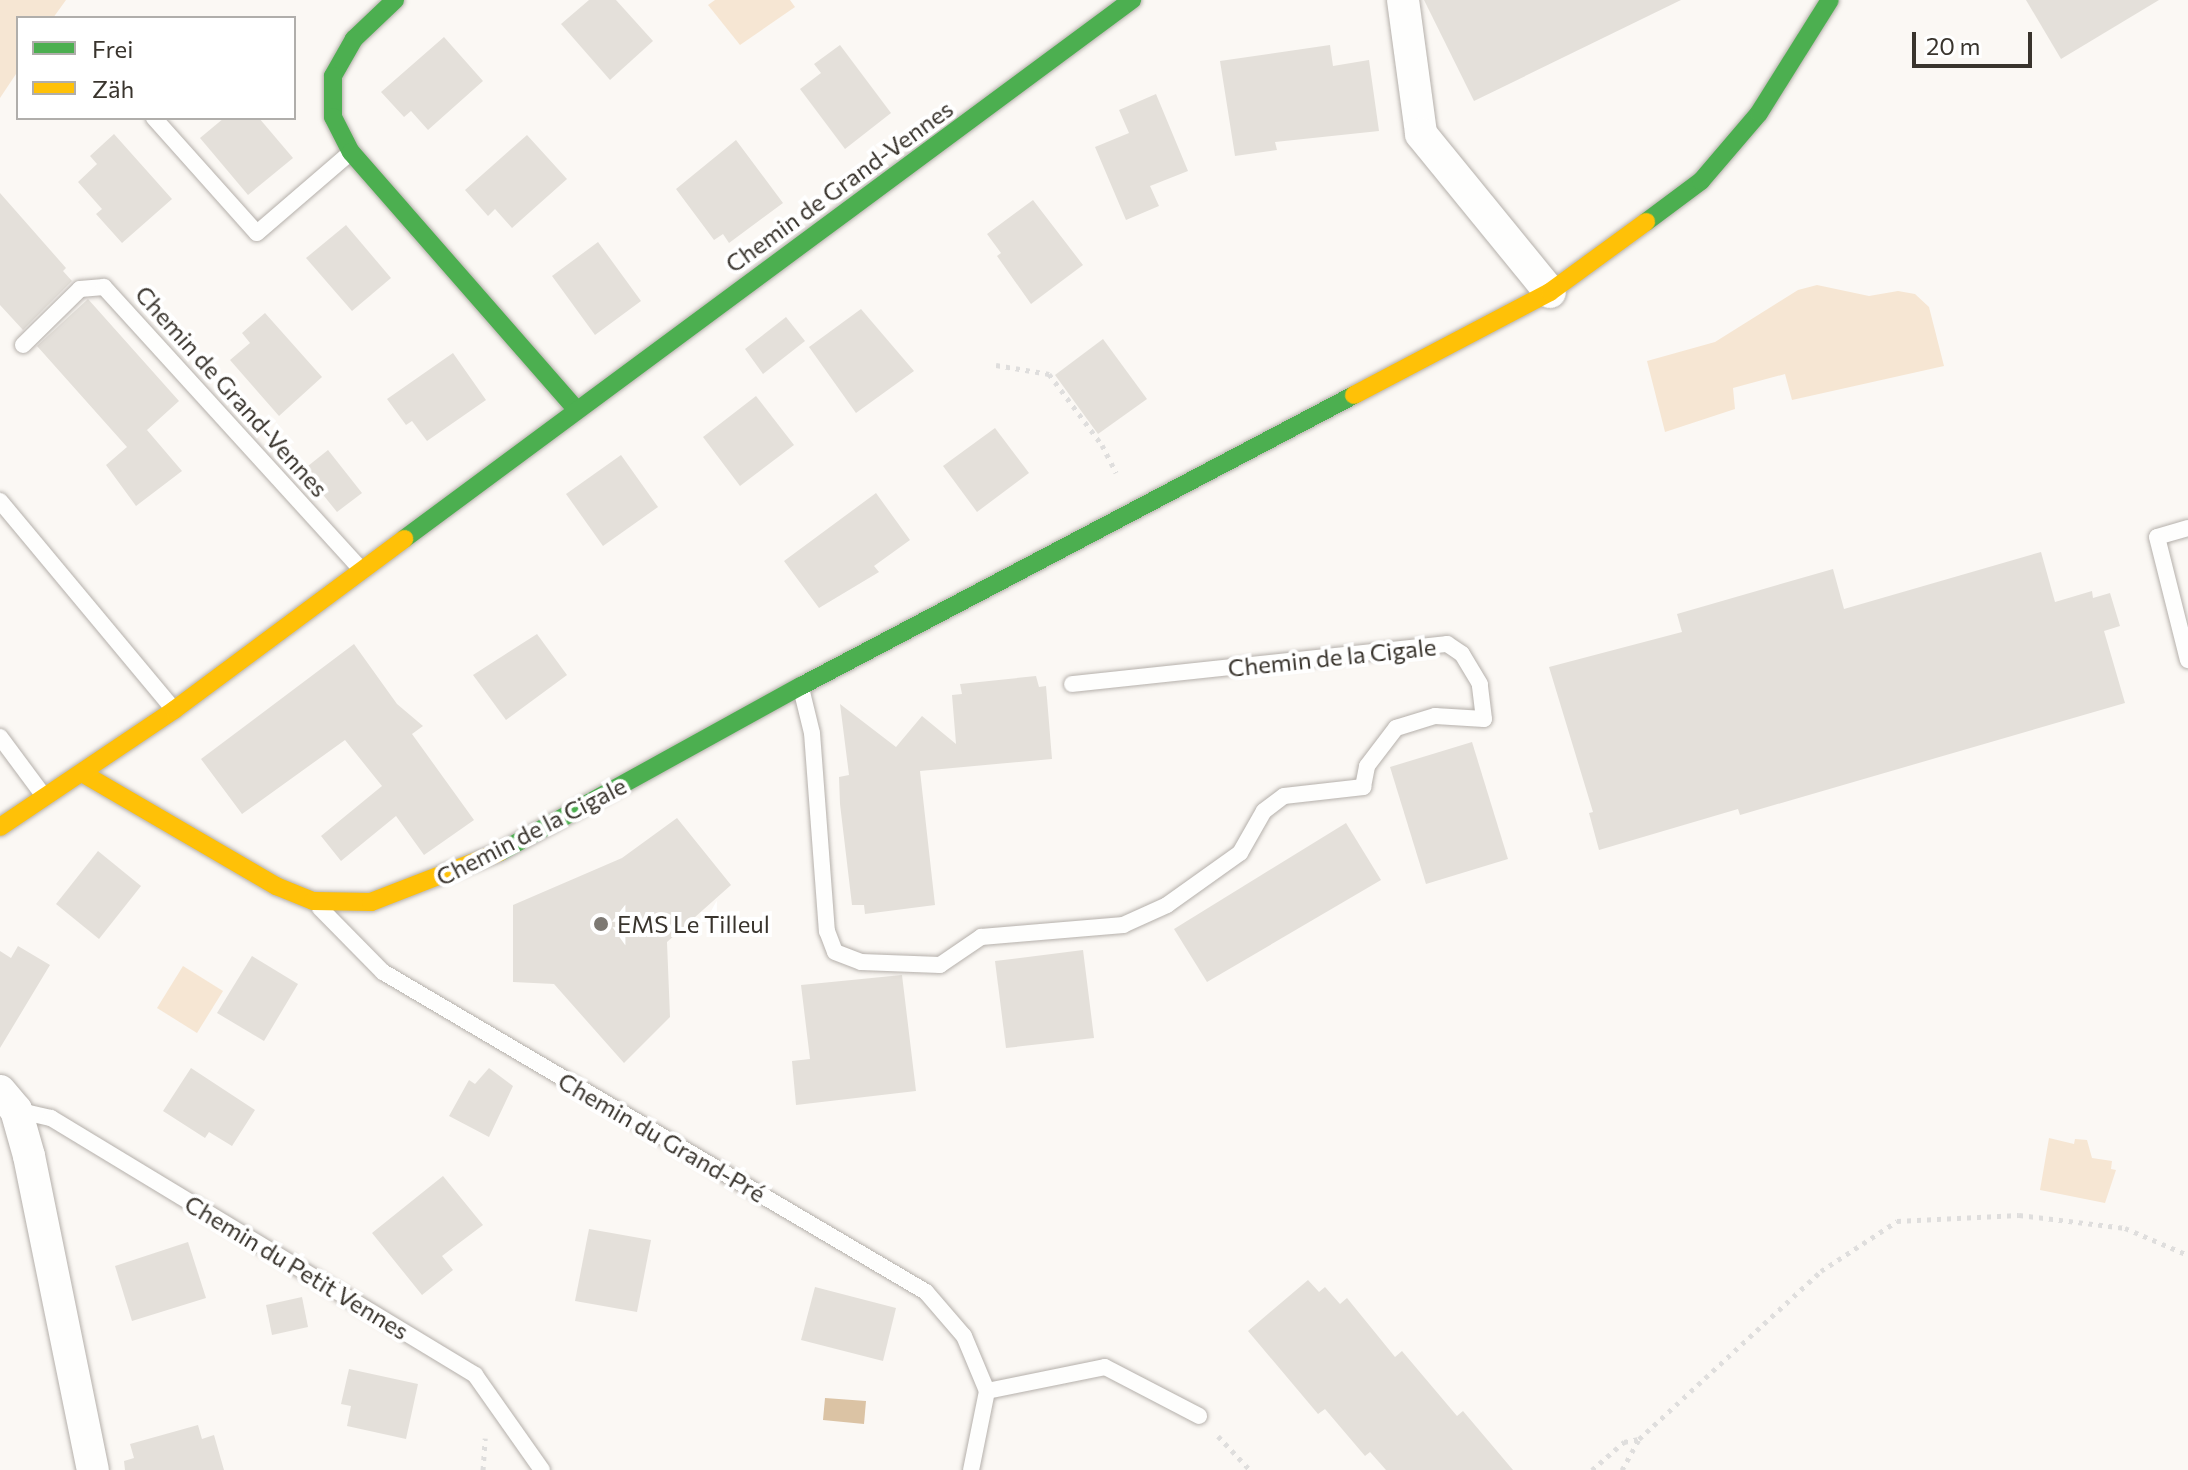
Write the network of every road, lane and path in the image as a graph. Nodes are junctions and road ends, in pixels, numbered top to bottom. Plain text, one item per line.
1 (395, 0) edge
2 (1403, 0) edge
3 (1830, 0) edge
4 (1130, 1) edge
5 (156, 120) edge
6 (351, 152) junction
7 (1550, 292) junction
8 (23, 345) dead end
9 (996, 365) dead end
10 (576, 409) junction
11 (1121, 485) dead end
12 (0, 501) edge
13 (2188, 528) edge
14 (361, 569) junction
15 (2188, 660) edge
16 (1072, 684) dead end
17 (801, 686) junction
18 (174, 710) junction
19 (0, 737) edge
20 (82, 773) junction
21 (44, 796) junction
22 (0, 827) edge
23 (313, 901) junction
24 (8, 1100) edge
25 (2188, 1255) edge
26 (987, 1391) junction
27 (1199, 1416) joint
28 (1639, 1439) junction
29 (93, 1470) edge
30 (542, 1470) edge
31 (971, 1470) edge
32 (1250, 1470) edge
33 (1592, 1470) edge
34 (1622, 1470) edge

1 - 6 street
2 - 7 street
3 - 7 street, Chemin de la Cigale
4 - 10 street, Chemin de Grand-Vennes
5 - 6 lane
6 - 10 street
7 - 17 street, Chemin de la Cigale
8 - 14 lane, Chemin de Grand-Vennes
9 - 11 path
10 - 14 street, Chemin de Grand-Vennes
12 - 18 lane
13 - 15 lane
14 - 18 street, Chemin de Grand-Vennes
16 - 17 lane, Chemin de la Cigale
17 - 23 street, Chemin de la Cigale
18 - 20 street, Chemin de Grand-Vennes
19 - 21 lane
20 - 21 street, Chemin de Grand-Vennes
20 - 23 street, Chemin de la Cigale
21 - 22 street, Chemin de Grand-Vennes
23 - 26 lane, Chemin du Grand-Pré
24 - 29 street, Chemin du Petit Vennes
24 - 30 lane, Chemin du Petit Vennes
25 - 28 path
26 - 27 lane
26 - 31 lane
27 - 32 path
28 - 33 path
28 - 34 path

